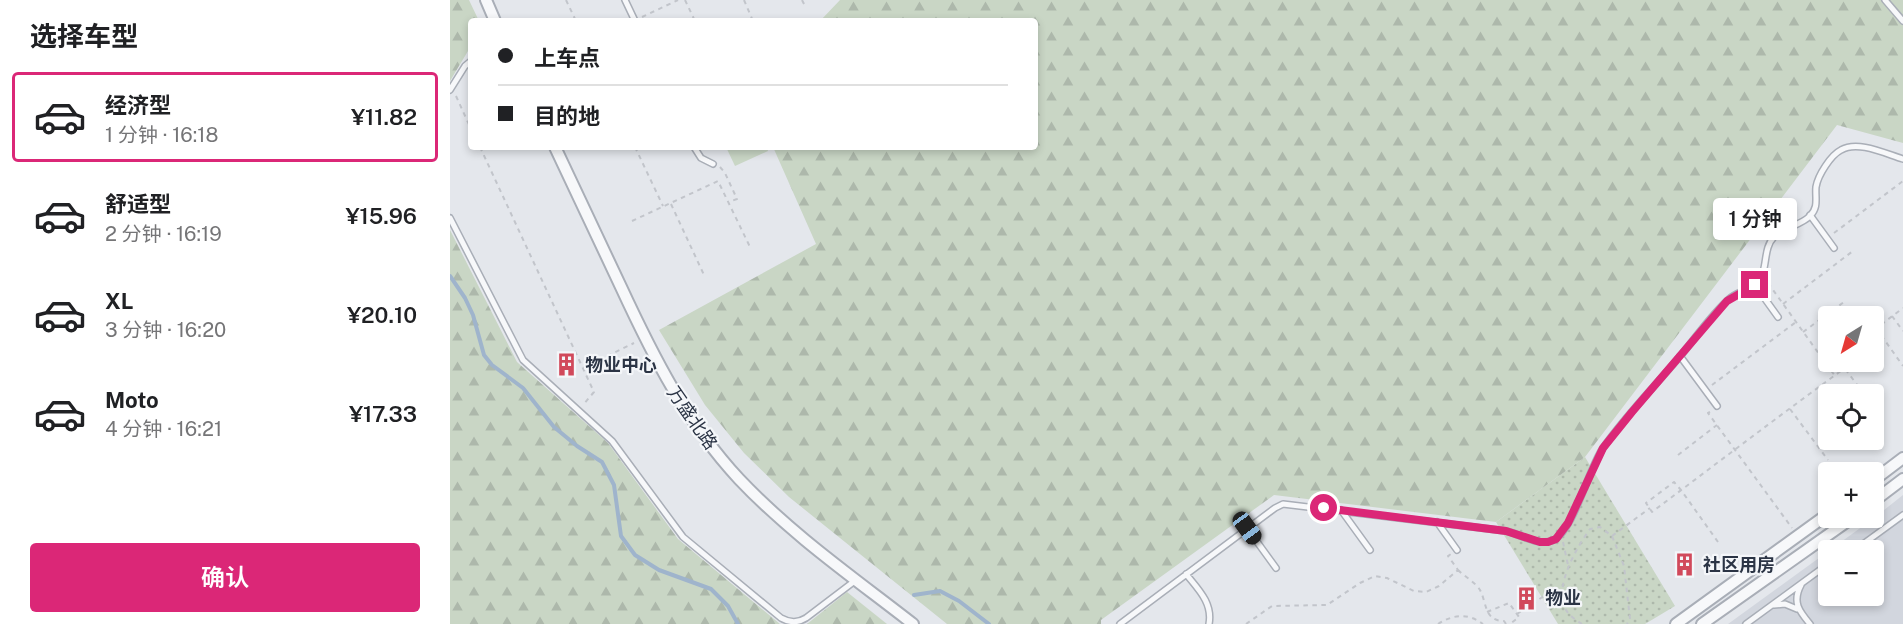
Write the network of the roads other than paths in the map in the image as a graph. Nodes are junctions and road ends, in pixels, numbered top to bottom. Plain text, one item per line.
1 (486, 0) edge
2 (625, 0) edge
3 (1886, 0) edge
4 (494, 18) edge
5 (634, 18) edge
6 (1903, 21) edge
7 (468, 63) edge
8 (451, 89) edge
9 (556, 150) edge
10 (696, 150) edge
11 (1903, 159) edge
12 (713, 164) road end
13 (1810, 216) junction
14 (450, 218) edge
15 (1834, 248) dead end
16 (1755, 285) junction
17 (1778, 317) dead end
18 (1680, 356) junction
19 (1717, 406) road end
20 (1903, 458) edge
21 (1884, 472) edge
22 (1903, 479) edge
23 (1884, 493) edge
24 (1341, 510) junction
25 (1903, 515) edge
26 (1818, 521) edge
27 (1437, 522) junction
28 (1247, 528) junction
29 (1838, 528) edge
30 (1869, 540) edge
31 (1370, 550) dead end
32 (1457, 550) road end
33 (1276, 568) dead end
34 (1818, 571) edge
35 (1186, 574) junction
36 (857, 580) junction
37 (1803, 582) junction
38 (1770, 606) junction
39 (1798, 610) junction
40 (913, 624) edge
41 (1120, 624) edge
42 (1209, 624) edge
43 (1676, 624) edge
44 (1702, 624) edge
45 (1746, 624) edge
46 (1810, 624) edge

1 - 4 street
2 - 5 lane
3 - 6 lane
7 - 8 lane
9 - 36 street, 万盛北路
10 - 12 lane
11 - 13 lane
13 - 15 lane
13 - 16 lane
14 - 36 lane
16 - 17 lane
16 - 18 lane
18 - 19 lane
18 - 27 lane
20 - 21 street
22 - 23 street
24 - 27 lane
24 - 28 lane
24 - 31 lane
25 - 30 lane
26 - 43 street
27 - 32 lane
28 - 33 lane
28 - 35 lane
29 - 44 street
34 - 37 lane
35 - 41 lane
35 - 42 lane
36 - 40 street, 万盛北路
37 - 38 lane
37 - 39 lane
38 - 39 lane
38 - 45 lane
39 - 46 lane

